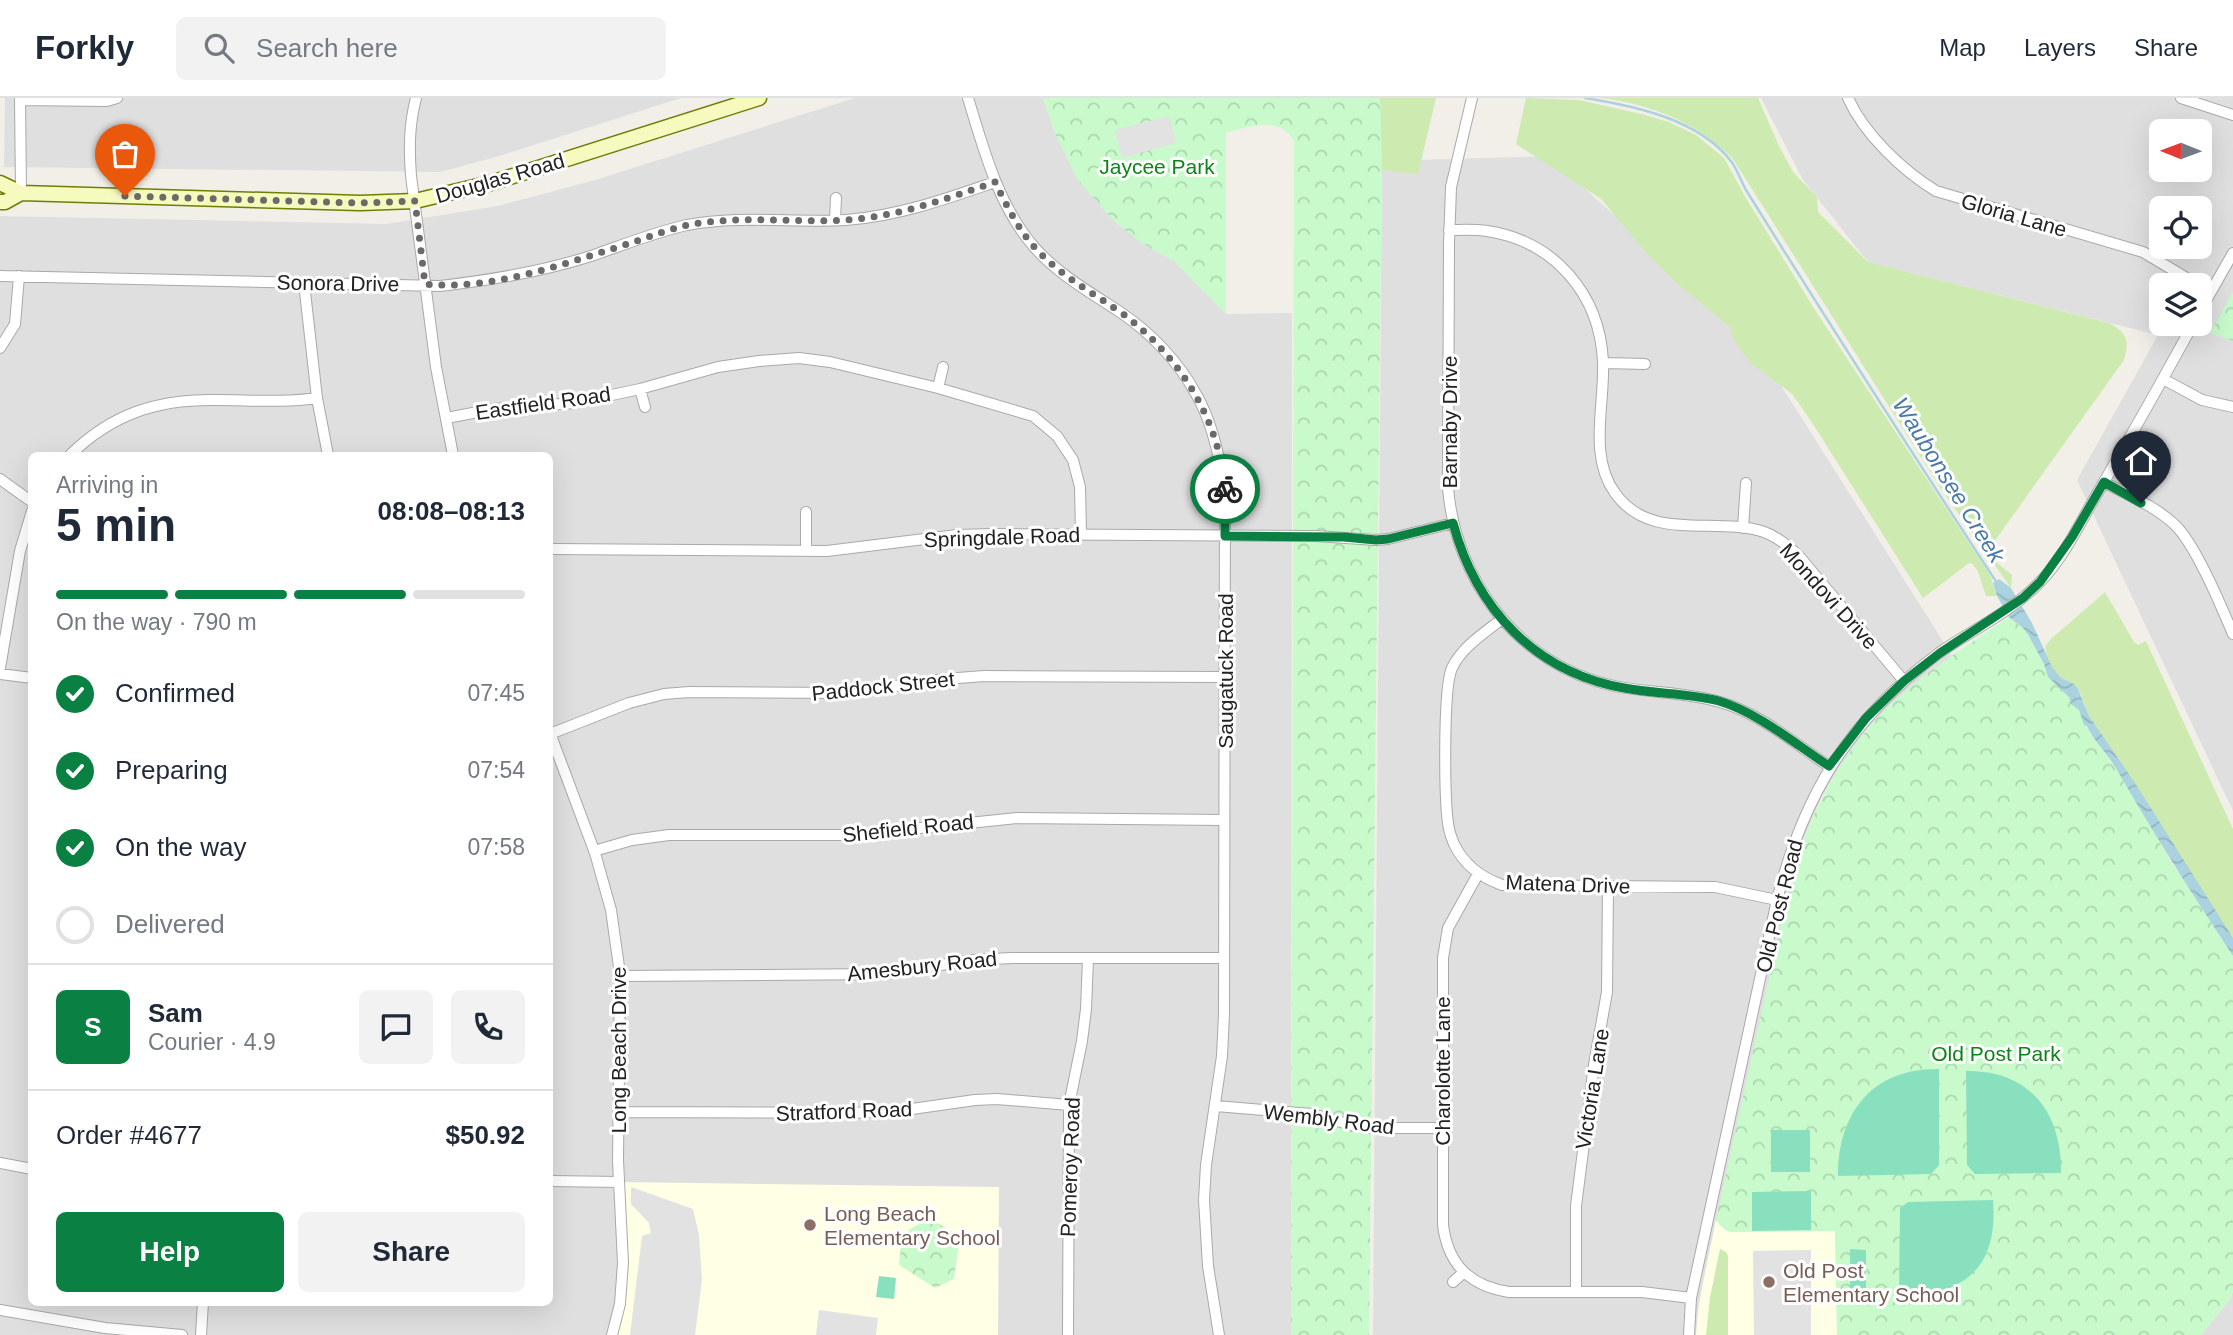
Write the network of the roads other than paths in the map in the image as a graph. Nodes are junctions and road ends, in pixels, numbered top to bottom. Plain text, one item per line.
1 (117, 98) edge
2 (416, 98) edge
3 (759, 98) edge
4 (968, 98) edge
5 (1472, 98) edge
6 (1848, 98) edge
7 (2181, 98) edge
8 (20, 99) edge
9 (2233, 115) edge
10 (995, 182) junction
11 (0, 183) edge
12 (21, 193) junction
13 (836, 198) dead end
14 (415, 201) junction
15 (0, 202) edge
16 (835, 220) junction
17 (1449, 230) junction
18 (2233, 253) edge
19 (2178, 273) edge
20 (0, 276) edge
21 (19, 276) junction
22 (304, 282) junction
23 (425, 284) junction
24 (2212, 289) edge
25 (2186, 336) edge
26 (0, 348) edge
27 (1604, 363) junction
28 (1645, 364) dead end
29 (943, 367) dead end
30 (2163, 379) junction
31 (938, 388) junction
32 (640, 389) junction
33 (317, 398) junction
34 (645, 407) dead end
35 (2233, 407) edge
36 (446, 418) junction
37 (73, 452) edge
38 (327, 452) edge
39 (452, 452) edge
40 (0, 479) edge
41 (2104, 482) junction
42 (1746, 483) dead end
43 (28, 499) edge
44 (806, 512) dead end
45 (1453, 523) junction
46 (28, 524) edge
47 (1743, 528) junction
48 (1081, 533) junction
49 (1225, 536) junction
50 (553, 549) edge
51 (806, 551) junction
52 (2230, 618) edge
53 (1502, 619) junction
54 (2233, 634) edge
55 (0, 668) edge
56 (0, 674) edge
57 (1224, 677) junction
58 (28, 678) edge
59 (1904, 681) junction
60 (553, 732) edge
61 (553, 741) edge
62 (1829, 766) junction
63 (1224, 820) junction
64 (594, 851) junction
65 (1479, 874) junction
66 (1608, 886) junction
67 (1777, 900) junction
68 (1224, 958) junction
69 (1088, 959) junction
70 (620, 976) junction
71 (1069, 1105) junction
72 (1216, 1106) junction
73 (618, 1112) junction
74 (1441, 1128) junction
75 (0, 1163) edge
76 (28, 1167) edge
77 (553, 1181) edge
78 (619, 1182) junction
79 (1464, 1272) junction
80 (1453, 1282) dead end
81 (1576, 1291) junction
82 (1691, 1298) junction
83 (203, 1306) edge
84 (0, 1310) edge
85 (182, 1335) edge
86 (201, 1335) edge
87 (612, 1335) edge
88 (1068, 1335) edge
89 (1219, 1335) edge
90 (1689, 1335) edge

1 - 8 street
2 - 14 street
3 - 14 street, Douglas Road
4 - 10 street, Saugatuck Road
5 - 17 street, Barnaby Drive
6 - 19 street, Gloria Lane
7 - 9 street
8 - 12 street
10 - 16 street, Sonora Drive
10 - 49 street, Saugatuck Road
11 - 12 street, Douglas Road
12 - 14 street, Douglas Road
12 - 15 street, Douglas Road
13 - 16 street
14 - 23 street
16 - 23 street, Sonora Drive
17 - 27 street, Mondovi Drive
17 - 45 street, Barnaby Drive
18 - 24 street
20 - 21 street, Sonora Drive
21 - 22 street, Sonora Drive
21 - 26 street
22 - 23 street, Sonora Drive
22 - 33 street
23 - 36 street
25 - 30 street, Old Post Road
27 - 28 street
27 - 47 street, Mondovi Drive
29 - 31 street
30 - 35 street
30 - 41 street, Old Post Road
31 - 32 street, Eastfield Road
31 - 48 street, Eastfield Road
32 - 34 street, Eastfield Road
32 - 36 street, Eastfield Road
33 - 37 street
33 - 38 street
36 - 39 street
40 - 43 street
41 - 52 street
41 - 59 street, Old Post Road
42 - 47 street
44 - 51 street
45 - 49 street, Springdale Road
45 - 53 street, Barnaby Drive
46 - 55 street
47 - 59 street, Mondovi Drive
48 - 49 street, Springdale Road
48 - 51 street, Springdale Road
49 - 57 street, Saugatuck Road
50 - 51 street, Springdale Road
52 - 54 street
53 - 62 street, Barnaby Drive
53 - 65 street, Matena Drive
56 - 58 street
57 - 60 street, Paddock Street
57 - 63 street, Saugatuck Road
59 - 62 street, Old Post Road
61 - 64 street, Long Beach Drive
62 - 67 street, Old Post Road
63 - 64 street, Shefield Road
63 - 68 street, Saugatuck Road
64 - 70 street, Long Beach Drive
65 - 66 street, Matena Drive
65 - 74 street, Charolotte Lane
66 - 67 street, Matena Drive
66 - 81 street, Victoria Lane
67 - 82 street, Old Post Road
68 - 69 street, Amesbury Road
68 - 72 street, Saugatuck Road
69 - 70 street, Amesbury Road
69 - 71 street, Pomeroy Road
70 - 73 street, Long Beach Drive
71 - 73 street, Stratford Road
71 - 88 street, Pomeroy Road
72 - 74 street, Wembly Road
72 - 89 street, Saugatuck Road
73 - 78 street, Long Beach Drive
74 - 79 street, Charolotte Lane
75 - 76 street
77 - 78 street
78 - 87 street, Long Beach Drive
79 - 80 street
79 - 81 street, Charolotte Lane
81 - 82 street, Charolotte Lane
82 - 90 street, Old Post Road
83 - 86 street
84 - 85 street

